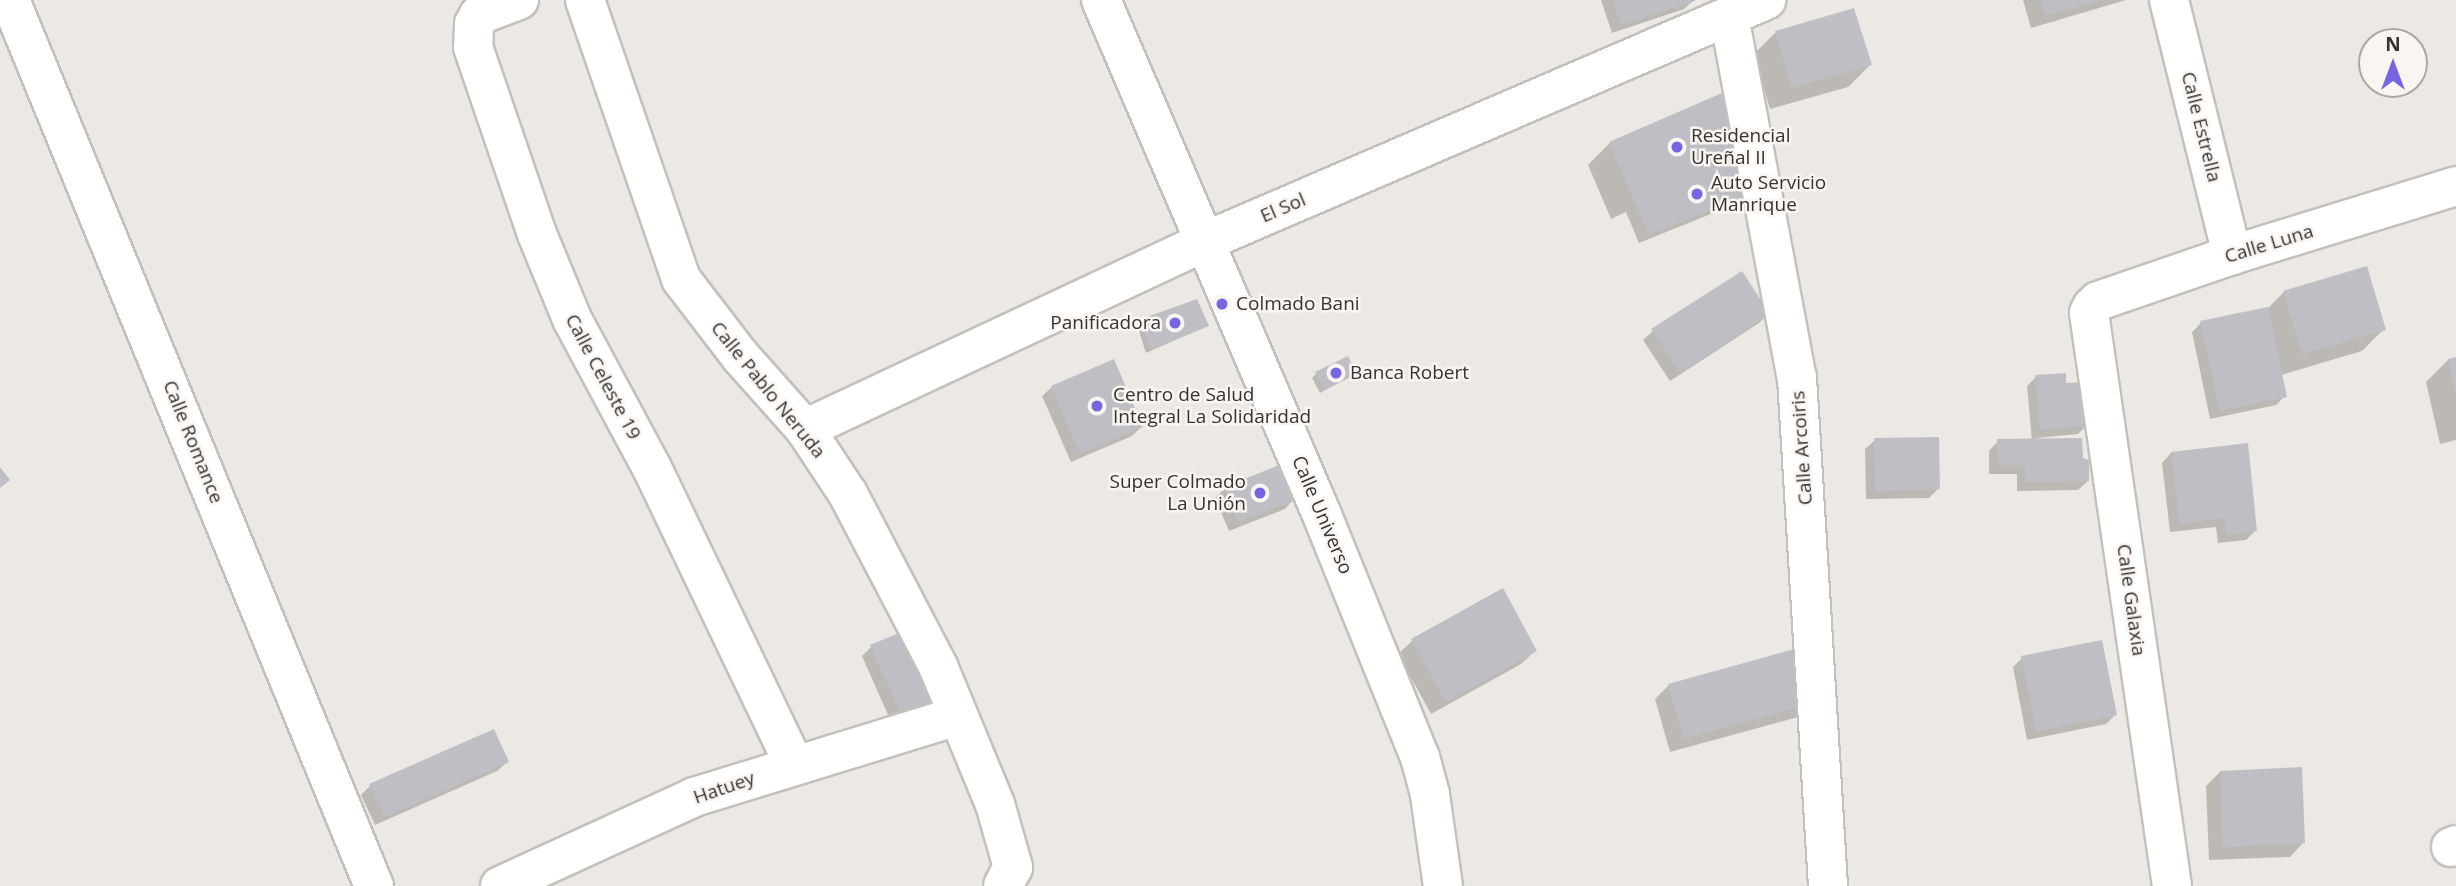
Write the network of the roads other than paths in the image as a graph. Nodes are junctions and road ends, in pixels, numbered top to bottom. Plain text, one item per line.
1 (10, 0) edge
2 (519, 0) edge
3 (585, 0) edge
4 (1101, 0) edge
5 (1766, 0) edge
6 (2169, 0) edge
7 (1717, 13) edge
8 (2456, 186) edge
9 (1206, 241) junction
10 (2232, 255) junction
11 (2090, 313) joint
12 (805, 429) junction
13 (957, 716) junction
14 (794, 764) junction
15 (374, 886) edge
16 (500, 886) edge
17 (1003, 886) edge
18 (1443, 886) edge
19 (1828, 886) edge
20 (2172, 886) edge

1 - 15 street, Calle Romance
2 - 14 street, Calle Celeste 19
3 - 12 street, Calle Pablo Neruda
4 - 9 street, Calle Universo
5 - 7 street, El Sol
6 - 10 street, Calle Estrella
7 - 9 street, El Sol
7 - 19 street, Calle Arcoiris
8 - 10 street, Calle Luna
9 - 12 street, El Sol
9 - 18 street, Calle Universo
10 - 11 street, Calle Luna
11 - 20 street, Calle Galaxia
12 - 13 street, Calle Pablo Neruda
13 - 14 street, Hatuey
13 - 17 street, Calle Pablo Neruda
14 - 16 street, Hatuey

